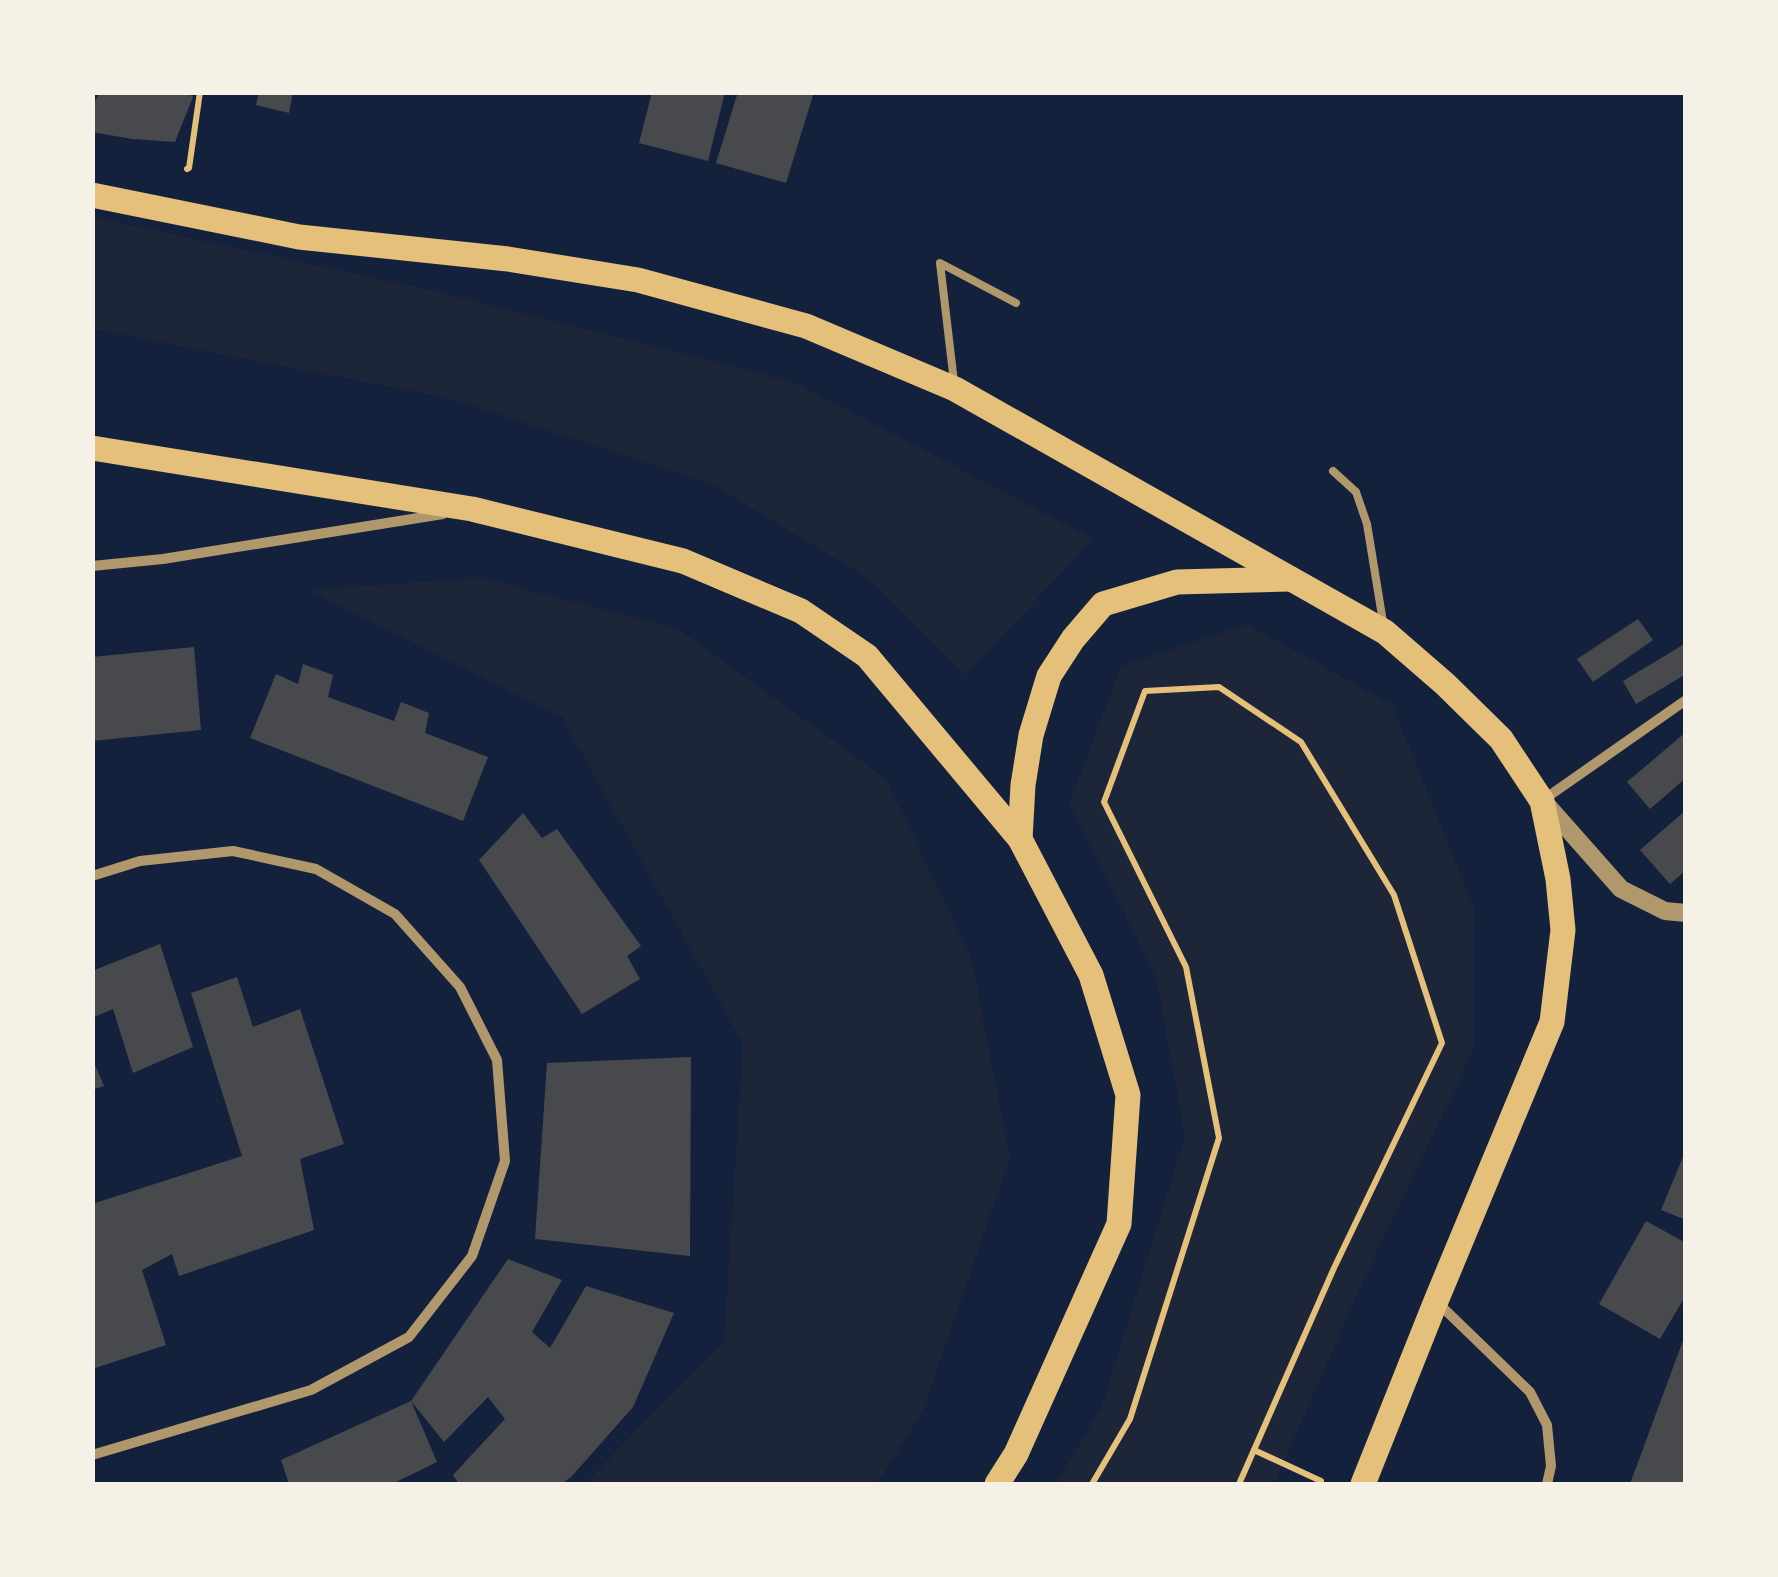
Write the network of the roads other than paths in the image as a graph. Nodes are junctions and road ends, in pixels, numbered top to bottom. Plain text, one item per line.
1 (92, 195) edge
2 (1016, 303) dead end
3 (954, 388) junction
4 (92, 448) edge
5 (1332, 471) dead end
6 (472, 509) junction
7 (92, 566) edge
8 (1290, 579) junction
9 (1384, 632) junction
10 (1686, 700) edge
11 (1542, 800) junction
12 (1020, 839) junction
13 (92, 876) edge
14 (1686, 912) edge
15 (1436, 1301) junction
16 (92, 1455) edge
17 (997, 1484) edge
18 (1363, 1484) edge
19 (1547, 1484) edge

1 - 3 main road
2 - 3 lane
3 - 8 main road
4 - 6 main road
5 - 9 lane
6 - 7 street
6 - 12 main road
8 - 9 main road
8 - 12 main road
9 - 11 main road
10 - 11 street
11 - 14 street
11 - 15 main road
12 - 17 main road
13 - 16 street
15 - 18 main road
15 - 19 street

